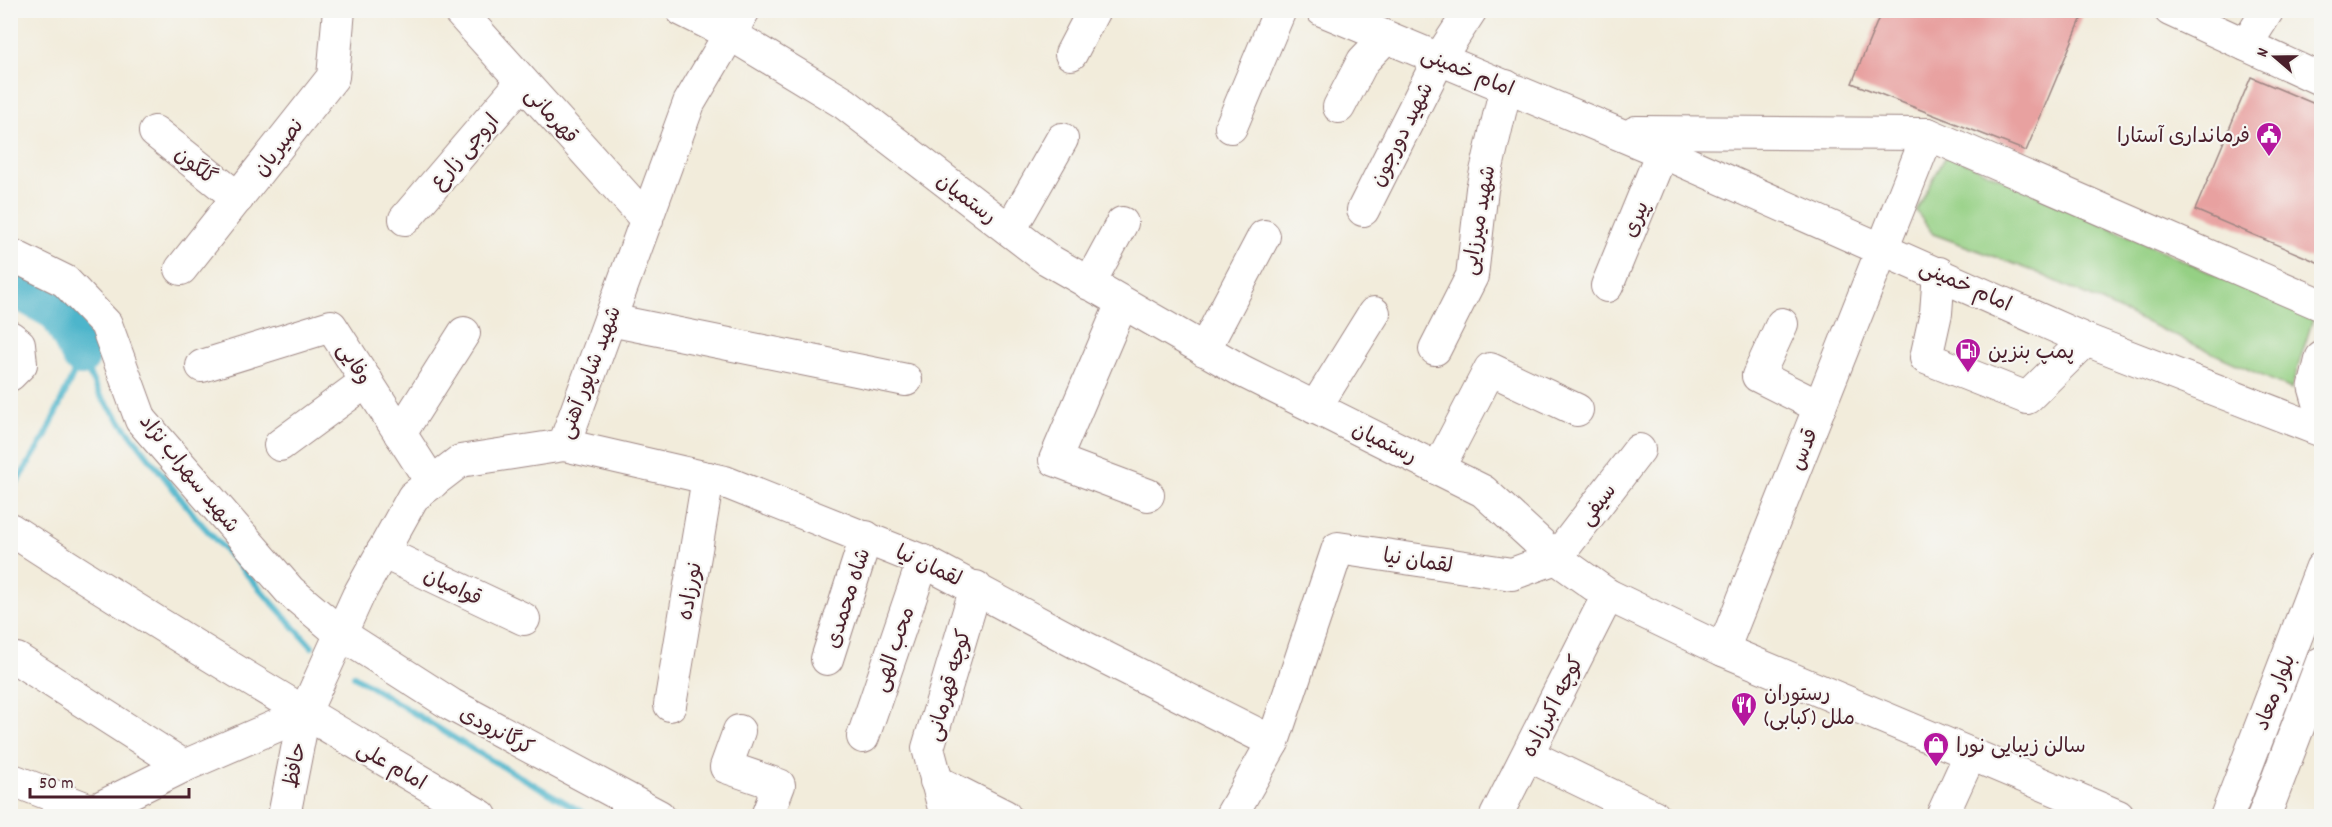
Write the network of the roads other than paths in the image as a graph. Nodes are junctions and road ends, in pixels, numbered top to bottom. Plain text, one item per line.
1 (339, 10) edge
2 (458, 10) edge
3 (682, 10) edge
4 (1094, 10) edge
5 (1280, 10) edge
6 (1322, 10) edge
7 (1471, 10) edge
8 (2170, 10) edge
9 (2268, 10) edge
10 (737, 22) edge
11 (1386, 37) junction
12 (2246, 45) junction
13 (1071, 54) dead end
14 (1439, 59) junction
15 (2322, 80) edge
16 (522, 82) junction
17 (1506, 86) junction
18 (1339, 107) dead end
19 (1231, 127) dead end
20 (1614, 131) junction
21 (155, 132) dead end
22 (1928, 134) junction
23 (1062, 139) dead end
24 (1662, 152) junction
25 (238, 198) junction
26 (1363, 210) dead end
27 (405, 219) dead end
28 (646, 220) junction
29 (1122, 223) dead end
30 (1010, 230) junction
31 (1264, 236) dead end
32 (1884, 248) junction
33 (10, 254) edge
34 (181, 269) dead end
35 (1939, 273) junction
36 (1089, 284) junction
37 (1607, 286) dead end
38 (1122, 303) junction
39 (2322, 305) edge
40 (1374, 313) dead end
41 (610, 320) junction
42 (1782, 324) dead end
43 (464, 333) dead end
44 (10, 337) edge
45 (2086, 340) junction
46 (1436, 349) dead end
47 (1204, 350) junction
48 (2322, 358) edge
49 (202, 366) dead end
50 (10, 375) edge
51 (906, 380) dead end
52 (367, 381) junction
53 (1315, 408) junction
54 (1820, 408) junction
55 (1577, 410) dead end
56 (2322, 411) edge
57 (2322, 431) edge
58 (400, 434) junction
59 (564, 445) junction
60 (280, 446) dead end
61 (1638, 450) dead end
62 (1438, 469) junction
63 (708, 478) junction
64 (432, 483) junction
65 (1148, 495) dead end
66 (22, 536) edge
67 (866, 537) junction
68 (382, 552) junction
69 (1556, 558) junction
70 (923, 561) junction
71 (2319, 582) edge
72 (976, 587) junction
73 (1608, 595) junction
74 (524, 619) dead end
75 (341, 634) junction
76 (1723, 650) junction
77 (827, 658) dead end
78 (17, 659) dead end
79 (2322, 663) edge
80 (670, 705) dead end
81 (304, 714) junction
82 (739, 730) dead end
83 (863, 737) dead end
84 (1273, 742) junction
85 (1528, 755) junction
86 (1970, 755) junction
87 (184, 766) junction
88 (10, 779) edge
89 (936, 781) junction
90 (93, 814) edge
91 (284, 816) edge
92 (481, 816) edge
93 (659, 816) edge
94 (767, 816) edge
95 (946, 816) edge
96 (1005, 816) edge
97 (1231, 816) edge
98 (1497, 816) edge
99 (1654, 816) edge
100 (1941, 816) edge
101 (2118, 816) edge
102 (2227, 816) edge
103 (2264, 816) edge

1 - 25 street, نصیریان
2 - 16 street, قهرمانی
3 - 10 street, رستمیان
4 - 13 street
5 - 19 street
6 - 11 street, امام خمینی
7 - 14 street, شهید دورجون
8 - 12 street
9 - 12 street
10 - 28 street, شهید شاپور آهنی
10 - 30 street, رستمیان
11 - 14 street, امام خمینی
11 - 18 street
12 - 15 street
14 - 17 street, امام خمینی
14 - 26 street, شهید دورجون
16 - 27 street, اروجی زارع
16 - 28 street, قهرمانی
17 - 20 street, امام خمینی
17 - 46 street, شهید میرزایی
20 - 22 street, امام خمینی
20 - 24 street, امام خمینی
21 - 25 street, گلگون
22 - 32 street, قدس
22 - 39 street, امام خمینی
23 - 30 street
24 - 32 street, امام خمینی
24 - 37 street, پیری
25 - 34 street, نصیریان
28 - 41 street, شهید شاپور آهنی
29 - 36 street
30 - 36 street, رستمیان
31 - 47 street
32 - 35 street, امام خمینی
32 - 54 street, قدس
33 - 75 street, شهید سهراب نژاد
35 - 45 street, امام خمینی
35 - 45 street
36 - 38 street, رستمیان
38 - 47 street, رستمیان
38 - 65 street
40 - 53 street
41 - 51 street
41 - 59 street, شهید شاپور آهنی
42 - 54 street
43 - 58 street
44 - 50 street
45 - 57 street, امام خمینی
47 - 53 street, رستمیان
48 - 56 main road
49 - 52 street, وفایی
52 - 58 street, وفایی
52 - 60 street
53 - 62 street, رستمیان
54 - 76 street, قدس
55 - 62 street
58 - 64 street, وفایی
59 - 63 street, لقمان نیا
59 - 64 street, شهید شاپور آهنی
61 - 69 street, سیفی
62 - 69 street, رستمیان
63 - 67 street, لقمان نیا
63 - 80 street, نورزاده
64 - 68 street, شهید شاپور آهنی
66 - 81 street, امام علی
67 - 70 street, لقمان نیا
67 - 77 street, شاه محمدی
68 - 74 street, قوامیان
68 - 75 street, شهید شاپور آهنی
69 - 73 street, رستمیان
69 - 84 street, لقمان نیا
70 - 72 street, لقمان نیا
70 - 83 street, محب الهی
71 - 102 main road, بلوار معاد
72 - 84 street, لقمان نیا
72 - 89 street, کوچه قهرمانی
73 - 76 street, رستمیان
73 - 85 street, کوچه اکبرزاده
75 - 81 street, حافظ
75 - 93 street, کرگانرودی
76 - 86 street, رستمیان
78 - 87 street
79 - 103 main road, بلوار معاد
81 - 87 street
81 - 91 street, حافظ
81 - 92 street, امام علی
82 - 94 street
84 - 97 street, لقمان نیا
85 - 98 street, کوچه اکبرزاده
85 - 99 street
86 - 100 street
86 - 101 street, رستمیان
87 - 90 street
88 - 90 street
89 - 95 street, کوچه قهرمانی
89 - 96 street

